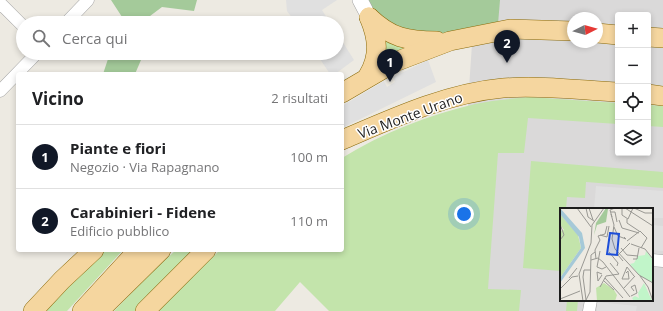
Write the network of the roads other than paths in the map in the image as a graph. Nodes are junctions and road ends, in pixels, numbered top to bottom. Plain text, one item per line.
1 (88, 0) edge
2 (360, 0) edge
3 (0, 3) edge
4 (73, 16) edge
5 (369, 17) junction
6 (16, 19) edge
7 (567, 31) edge
8 (603, 34) edge
9 (615, 35) edge
10 (651, 37) edge
11 (663, 38) edge
12 (450, 41) junction
13 (30, 60) edge
14 (18, 72) edge
15 (16, 75) edge
16 (368, 76) junction
17 (0, 91) edge
18 (344, 92) edge
19 (615, 92) edge
20 (651, 94) edge
21 (663, 96) edge
22 (344, 140) edge
23 (92, 252) edge
24 (136, 252) edge
25 (159, 252) edge
26 (204, 252) edge
27 (653, 260) edge
28 (663, 261) edge
29 (33, 311) edge
30 (82, 311) edge
31 (99, 311) edge
32 (144, 311) edge

1 - 4 street
2 - 5 street
3 - 6 street
5 - 12 main road
5 - 16 main road
7 - 12 main road
8 - 9 main road
10 - 11 main road
12 - 16 main road
13 - 14 street
15 - 17 street
16 - 18 main road
19 - 22 main road, Via Monte Urano
20 - 21 main road
23 - 29 main road
24 - 30 main road
25 - 31 main road
26 - 32 main road
27 - 28 street

